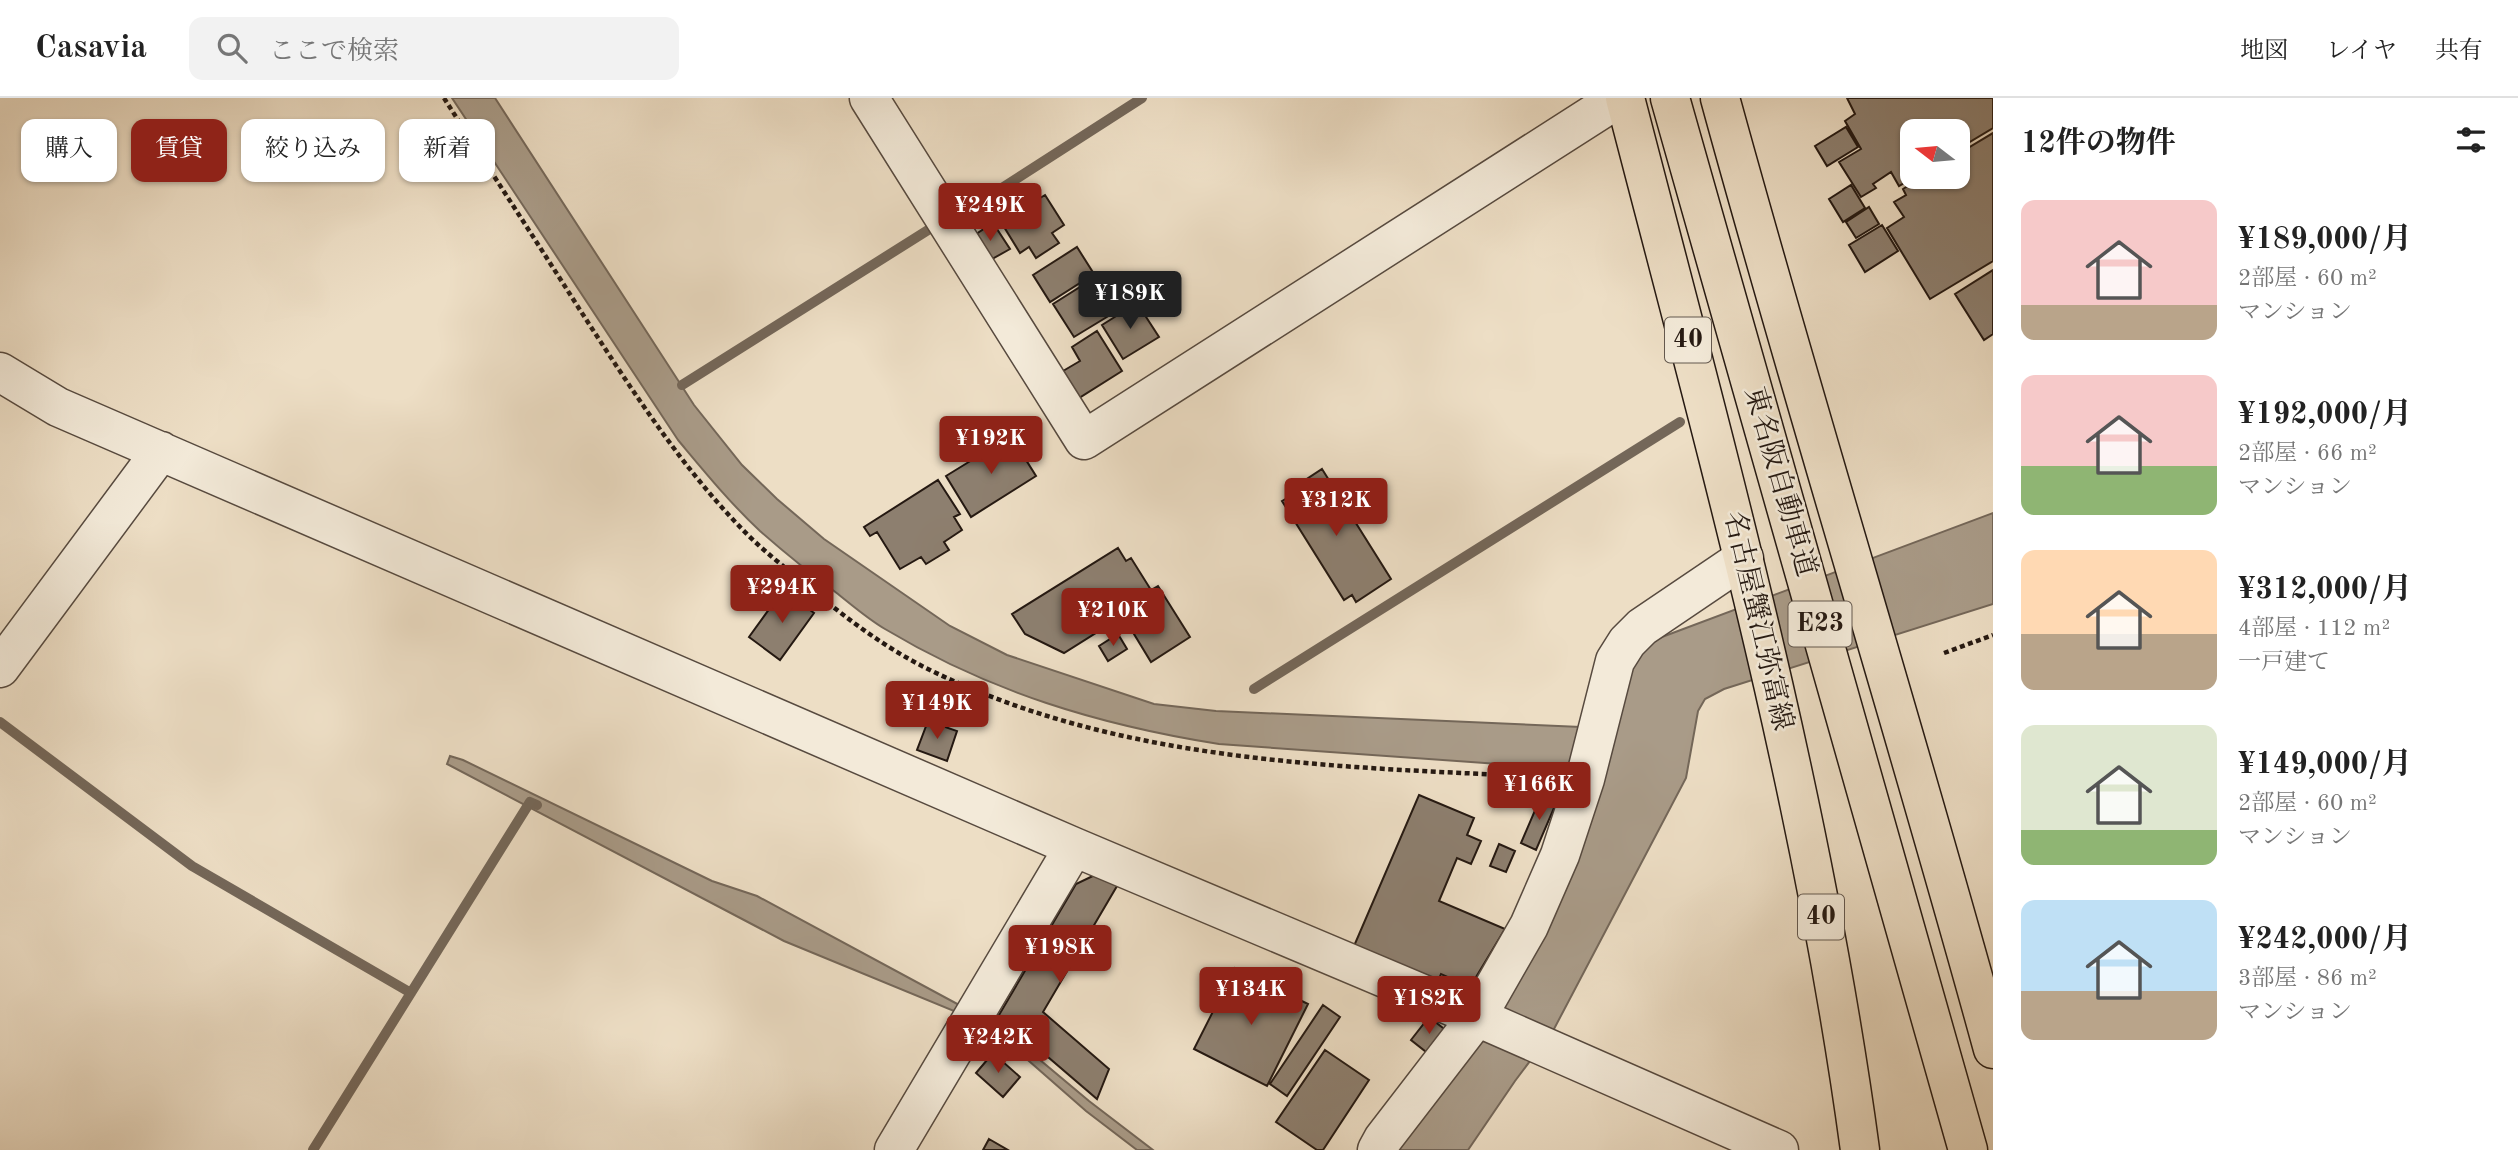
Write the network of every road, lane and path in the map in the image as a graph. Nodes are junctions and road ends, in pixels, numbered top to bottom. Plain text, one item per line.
1 (444, 98) edge
2 (869, 98) edge
3 (1619, 98) edge
4 (1625, 98) edge
5 (1670, 98) edge
6 (1720, 98) edge
7 (0, 372) edge
8 (161, 451) junction
9 (1746, 571) junction
10 (1993, 635) edge
11 (1944, 653) dead end
12 (0, 668) edge
13 (1585, 776) junction
14 (1074, 847) junction
15 (1884, 853) junction
16 (1478, 1017) junction
17 (1993, 1049) edge
18 (894, 1150) edge
19 (1377, 1150) edge
20 (1779, 1150) edge
21 (1860, 1150) edge
22 (1940, 1150) edge
23 (1968, 1150) edge

1 - 13 path
2 - 3 street
4 - 9 main road, 名古屋蟹江弥富線 / 40
5 - 15 main road, 東名阪自動車道 / E23
6 - 17 main road, 東名阪自動車道 / E23
7 - 8 street
8 - 12 street
8 - 14 street
9 - 13 street
9 - 21 main road, 名古屋蟹江弥富線 / 40
10 - 11 path
13 - 16 street
14 - 16 street
14 - 18 street
15 - 22 main road
15 - 23 main road, 東名阪自動車道 / E23
16 - 19 street
16 - 20 street

